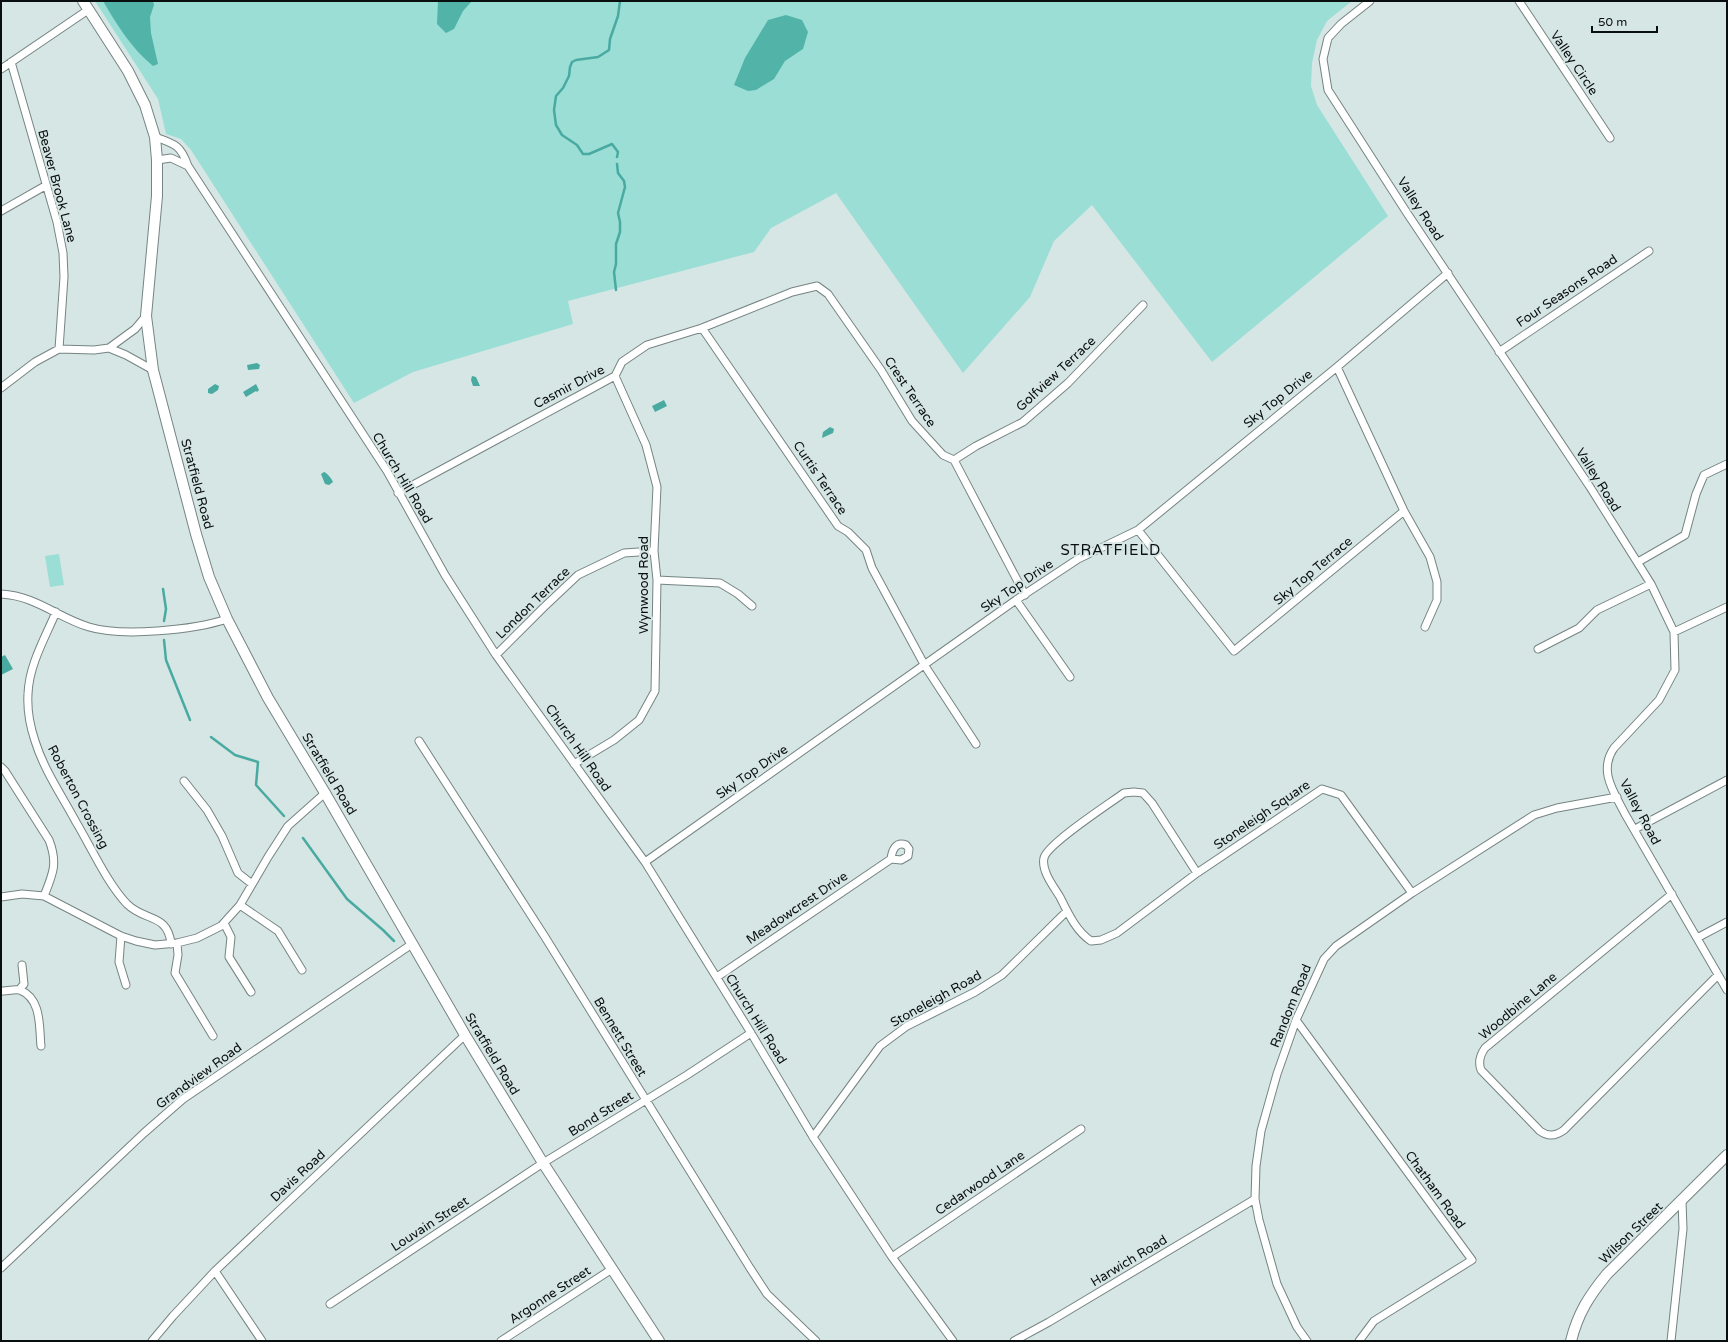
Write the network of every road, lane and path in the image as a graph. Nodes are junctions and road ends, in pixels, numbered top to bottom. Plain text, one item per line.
1 (82, 1) edge
2 (1370, 1) edge
3 (1519, 1) edge
4 (88, 10) junction
5 (11, 62) junction
6 (1, 69) edge
7 (155, 137) junction
8 (1610, 138) dead end
9 (157, 160) junction
10 (188, 166) junction
11 (45, 186) junction
12 (1, 211) edge
13 (1649, 250) dead end
14 (1448, 273) junction
15 (817, 286) joint
16 (1143, 305) dead end
17 (146, 316) junction
18 (702, 328) junction
19 (109, 348) junction
20 (59, 349) junction
21 (1499, 352) junction
22 (1337, 367) junction
23 (153, 370) junction
24 (615, 376) junction
25 (1, 388) edge
26 (954, 460) junction
27 (1727, 464) edge
28 (398, 493) junction
29 (1404, 511) junction
30 (1138, 530) junction
31 (654, 552) junction
32 (1638, 562) junction
33 (657, 580) junction
34 (1651, 584) junction
35 (1, 594) edge
36 (1025, 595) junction
37 (1016, 600) junction
38 (752, 606) dead end
39 (1727, 607) edge
40 (56, 612) junction
41 (227, 619) junction
42 (1425, 627) dead end
43 (1674, 632) junction
44 (1538, 649) dead end
45 (496, 655) junction
46 (925, 666) junction
47 (1070, 677) dead end
48 (419, 741) dead end
49 (976, 744) dead end
50 (574, 764) junction
51 (1, 768) edge
52 (1727, 780) edge
53 (184, 781) dead end
54 (325, 793) junction
55 (1617, 797) junction
56 (1634, 830) junction
57 (891, 859) dead end
58 (645, 862) junction
59 (1197, 873) junction
60 (252, 884) junction
61 (1412, 893) junction
62 (1672, 894) junction
63 (44, 896) junction
64 (1, 898) edge
65 (240, 905) junction
66 (1067, 911) junction
67 (1727, 922) edge
68 (224, 923) junction
69 (121, 936) junction
70 (1697, 938) junction
71 (174, 943) junction
72 (412, 944) junction
73 (22, 965) dead end
74 (302, 970) dead end
75 (1718, 975) junction
76 (717, 978) junction
77 (126, 985) dead end
78 (19, 990) junction
79 (1727, 990) edge
80 (1, 991) edge
81 (251, 992) dead end
82 (1296, 1020) junction
83 (751, 1033) junction
84 (465, 1035) junction
85 (213, 1036) dead end
86 (41, 1046) dead end
87 (645, 1100) junction
88 (1081, 1129) dead end
89 (813, 1137) junction
90 (1727, 1155) edge
91 (543, 1163) junction
92 (1255, 1199) junction
93 (1682, 1201) junction
94 (892, 1257) junction
95 (1, 1268) edge
96 (612, 1269) junction
97 (215, 1271) junction
98 (330, 1304) dead end
99 (812, 1340) edge
100 (152, 1341) edge
101 (262, 1341) edge
102 (501, 1341) edge
103 (659, 1341) edge
104 (953, 1341) edge
105 (1014, 1341) edge
106 (1307, 1341) edge
107 (1359, 1341) edge
108 (1571, 1341) edge
109 (1671, 1341) edge

1 - 4 main road, Stratfield Road
2 - 14 street, Valley Road
3 - 8 street, Valley Circle
4 - 5 street
4 - 7 main road, Stratfield Road
5 - 6 street
5 - 11 street, Beaver Brook Lane
7 - 9 main road, Stratfield Road
7 - 10 street, Church Hill Road
9 - 10 street
9 - 17 main road, Stratfield Road
10 - 28 street, Church Hill Road
11 - 12 street
11 - 20 street, Beaver Brook Lane
13 - 21 street, Four Seasons Road
14 - 21 street, Valley Road
14 - 22 street, Sky Top Drive
15 - 18 street, Casmir Drive
15 - 26 street, Crest Terrace
16 - 26 street, Golfview Terrace
17 - 19 street
17 - 23 main road, Stratfield Road
18 - 24 street, Casmir Drive
18 - 46 street, Curtis Terrace
19 - 20 street
19 - 23 street
20 - 25 street
21 - 32 street, Valley Road
22 - 29 street
22 - 30 street, Sky Top Drive
23 - 41 main road, Stratfield Road
24 - 28 street, Casmir Drive
24 - 31 street, Wynwood Road
26 - 36 street, Crest Terrace
27 - 32 street
28 - 45 street, Church Hill Road
29 - 30 street, Sky Top Terrace
29 - 42 street
30 - 36 street, Sky Top Drive
31 - 33 street, Wynwood Road
31 - 45 street, London Terrace
32 - 34 street, Valley Road
33 - 38 street
33 - 50 street, Wynwood Road
34 - 43 street, Valley Road
34 - 44 street
35 - 40 street
36 - 37 street, Sky Top Drive
37 - 46 street, Sky Top Drive
37 - 47 street
39 - 43 street
40 - 41 street
40 - 71 street, Roberton Crossing
41 - 54 main road, Stratfield Road
43 - 55 street, Valley Road
45 - 50 street, Church Hill Road
46 - 49 street, Curtis Terrace
46 - 58 street, Sky Top Drive
48 - 87 street, Bennett Street
50 - 58 street, Church Hill Road
51 - 63 street
52 - 56 street
53 - 60 street
54 - 60 street
54 - 72 main road, Stratfield Road
55 - 56 street, Valley Road
55 - 61 street, Random Road
56 - 62 street, Valley Road
57 - 76 street, Meadowcrest Drive
58 - 76 street, Church Hill Road
59 - 61 street, Stoneleigh Square
59 - 66 street, Stoneleigh Square
59 - 66 street, Stoneleigh Square
60 - 65 street
61 - 82 street, Random Road
62 - 70 street, Valley Road
62 - 75 street, Woodbine Lane
63 - 64 street
63 - 69 street
65 - 68 street
65 - 74 street
66 - 89 street, Stoneleigh Road
67 - 70 street
68 - 71 street
68 - 81 street
69 - 71 street
69 - 77 street
70 - 75 street, Valley Road
71 - 85 street, Roberton Crossing
72 - 84 main road, Stratfield Road
72 - 95 street, Grandview Road
73 - 78 street
75 - 79 street, Valley Road
76 - 83 street, Church Hill Road
78 - 80 street
78 - 86 street
82 - 92 street, Random Road
82 - 107 street, Chatham Road
83 - 87 street, Bond Street
83 - 89 street, Church Hill Road
84 - 91 main road, Stratfield Road
84 - 97 street, Davis Road
87 - 91 street, Bond Street
87 - 99 street, Bennett Street
88 - 94 street, Cedarwood Lane
89 - 94 street, Church Hill Road
90 - 93 main road, Wilson Street
91 - 96 main road, Stratfield Road
91 - 98 street, Louvain Street
92 - 105 street, Harwich Road
92 - 106 street, Random Road
93 - 108 main road, Wilson Street
93 - 109 street
94 - 104 street, Church Hill Road
96 - 102 street, Argonne Street
96 - 103 main road, Stratfield Road
97 - 100 street, Davis Road
97 - 101 street

